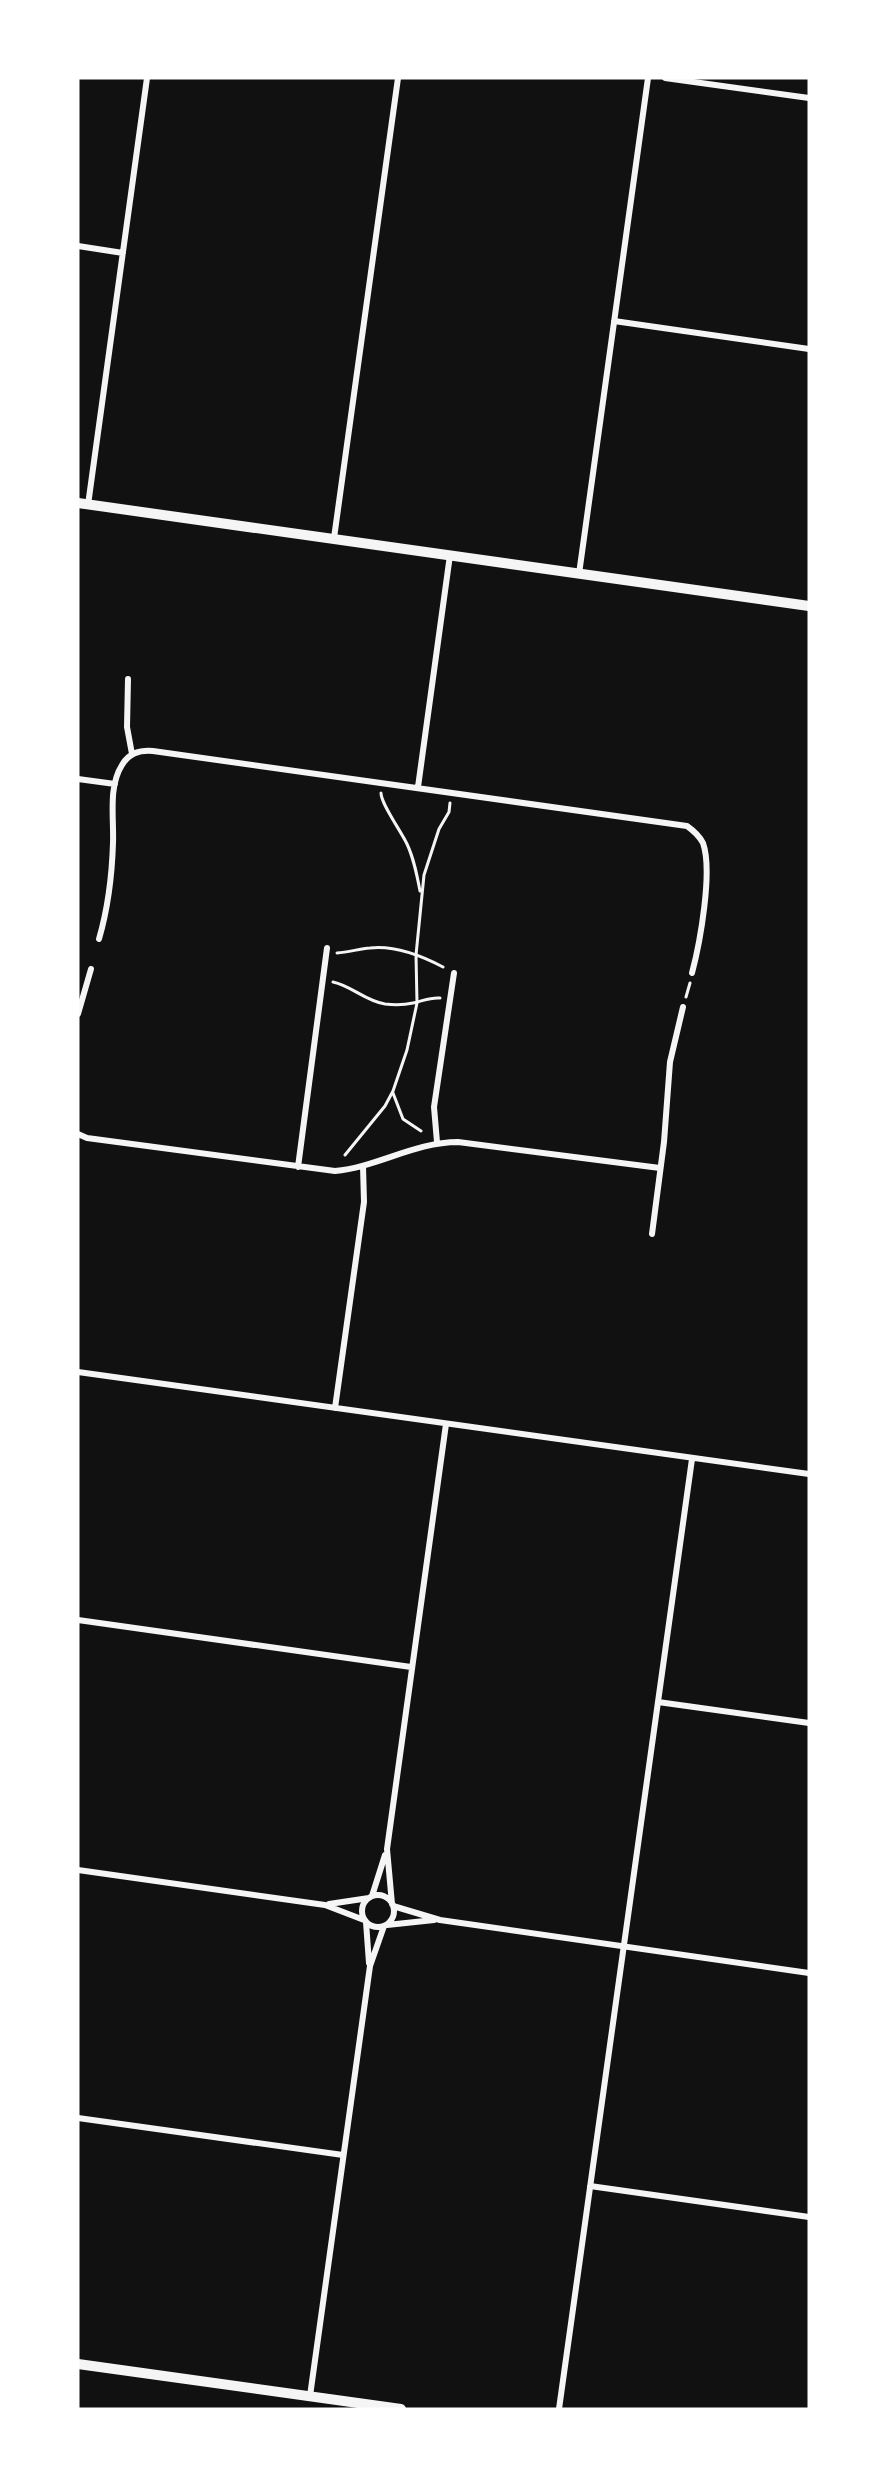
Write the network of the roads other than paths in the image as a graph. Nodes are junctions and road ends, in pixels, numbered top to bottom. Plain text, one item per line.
1 (147, 78) edge
2 (398, 78) edge
3 (648, 78) edge
4 (665, 78) edge
5 (809, 98) edge
6 (78, 246) edge
7 (123, 253) junction
8 (614, 321) junction
9 (809, 349) edge
10 (83, 504) edge
11 (334, 538) junction
12 (450, 555) junction
13 (579, 573) junction
14 (809, 606) edge
15 (128, 679) dead end
16 (132, 754) junction
17 (78, 779) edge
18 (115, 784) junction
19 (418, 787) junction
20 (99, 939) dead end
21 (327, 951) road end
22 (91, 969) dead end
23 (454, 973) road end
24 (692, 973) road end
25 (683, 1006) road end
26 (78, 1014) edge
27 (78, 1134) edge
28 (437, 1142) junction
29 (363, 1166) junction
30 (298, 1167) junction
31 (660, 1168) junction
32 (652, 1234) dead end
33 (78, 1372) edge
34 (335, 1408) junction
35 (446, 1424) junction
36 (692, 1459) junction
37 (809, 1474) edge
38 (78, 1620) edge
39 (411, 1666) junction
40 (658, 1702) junction
41 (809, 1723) edge
42 (387, 1849) junction
43 (78, 1870) edge
44 (370, 1897) junction
45 (325, 1905) junction
46 (393, 1905) junction
47 (440, 1920) junction
48 (365, 1921) junction
49 (386, 1925) junction
50 (623, 1946) junction
51 (370, 1966) junction
52 (809, 1973) edge
53 (78, 2118) edge
54 (343, 2155) junction
55 (590, 2186) junction
56 (809, 2217) edge
57 (78, 2364) edge
58 (310, 2396) junction
59 (401, 2409) edge
60 (559, 2409) edge

1 - 7 street
2 - 11 street
3 - 8 street
4 - 5 street
6 - 7 street
7 - 10 street
8 - 9 street
8 - 13 street
10 - 11 street
11 - 12 street
12 - 13 street
12 - 19 street
13 - 14 street
15 - 16 street
16 - 18 street
16 - 19 street
17 - 18 street
18 - 20 street
19 - 24 street
21 - 30 street
22 - 26 street
23 - 28 street
25 - 31 street
27 - 30 street
28 - 29 street
28 - 31 street
29 - 30 street
29 - 34 street
31 - 32 street
33 - 34 street
34 - 35 street
35 - 36 street
35 - 39 street
36 - 37 street
36 - 40 street
38 - 39 street
39 - 42 street
40 - 41 street
40 - 50 street
42 - 44 street
42 - 46 street
43 - 45 street
44 - 45 street
44 - 46 street
44 - 48 street
45 - 48 street
46 - 47 street
46 - 49 street
47 - 49 street
47 - 50 street
48 - 49 street
48 - 51 street
49 - 51 street
50 - 52 street
50 - 55 street
51 - 54 street
53 - 54 street
54 - 58 street
55 - 56 street
55 - 60 street
57 - 58 street
58 - 59 street

